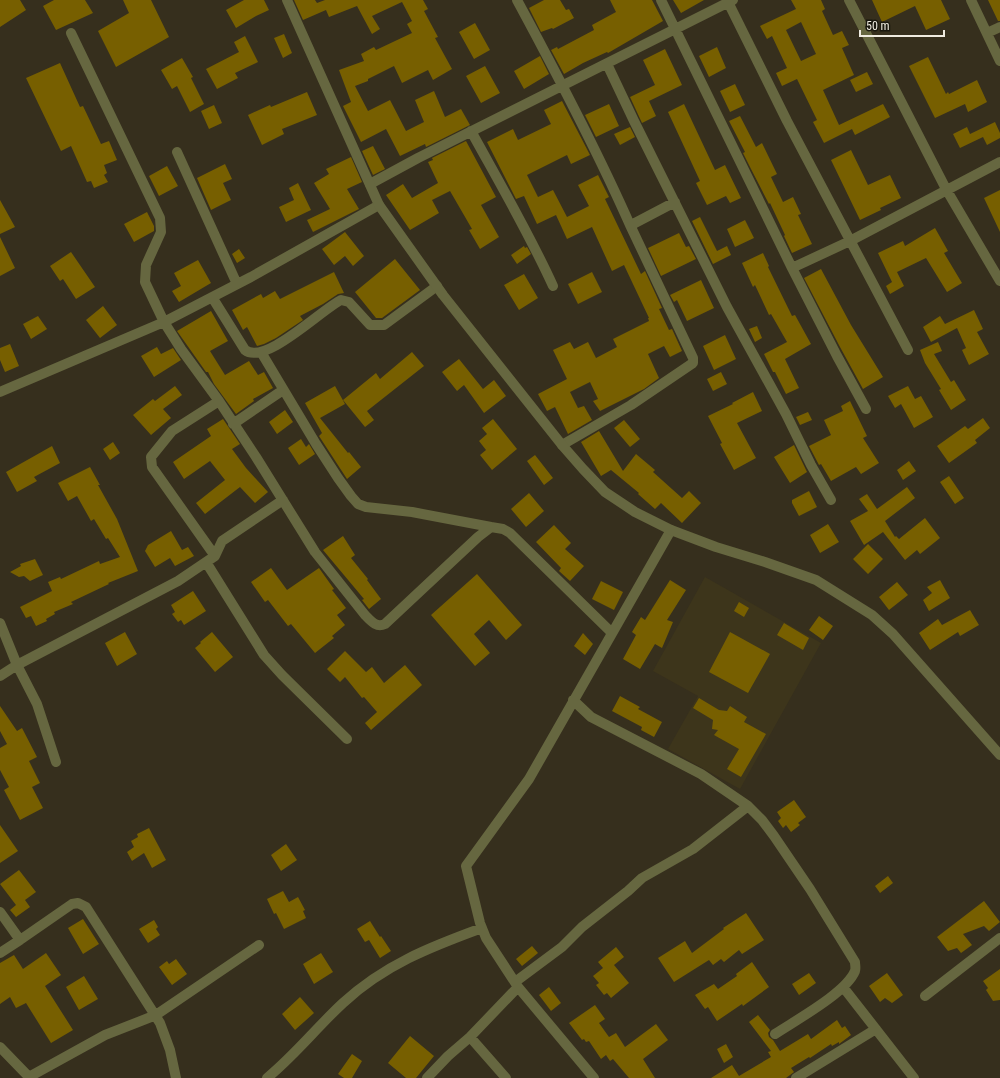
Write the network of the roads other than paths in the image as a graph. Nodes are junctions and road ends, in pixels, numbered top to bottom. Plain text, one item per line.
1 (287, 0) edge
2 (517, 0) edge
3 (661, 0) edge
4 (850, 0) edge
5 (971, 0) edge
6 (731, 1) edge
7 (1000, 27) edge
8 (676, 28) junction
9 (71, 33) dead end
10 (987, 33) junction
11 (1000, 61) edge
12 (607, 64) junction
13 (563, 85) junction
14 (471, 131) junction
15 (177, 152) dead end
16 (1000, 162) edge
17 (370, 184) junction
18 (946, 189) junction
19 (675, 202) junction
20 (379, 205) junction
21 (630, 225) junction
22 (850, 241) junction
23 (792, 268) junction
24 (1000, 281) edge
25 (237, 284) junction
26 (437, 286) junction
27 (553, 286) dead end
28 (212, 297) junction
29 (164, 322) junction
30 (908, 350) dead end
31 (261, 352) junction
32 (283, 390) junction
33 (0, 392) edge
34 (219, 401) junction
35 (866, 409) dead end
36 (234, 424) junction
37 (562, 445) junction
38 (283, 500) junction
39 (832, 500) dead end
40 (491, 527) junction
41 (671, 530) junction
42 (215, 556) junction
43 (206, 562) junction
44 (0, 624) edge
45 (612, 633) junction
46 (17, 665) junction
47 (0, 676) edge
48 (572, 700) junction
49 (347, 739) dead end
50 (1000, 755) edge
51 (56, 762) dead end
52 (748, 806) junction
53 (0, 912) edge
54 (482, 928) junction
55 (1000, 938) edge
56 (20, 940) junction
57 (259, 945) dead end
58 (0, 953) edge
59 (516, 984) junction
60 (843, 987) junction
61 (925, 996) dead end
62 (156, 1015) junction
63 (876, 1029) junction
64 (775, 1034) dead end
65 (470, 1037) junction
66 (0, 1047) edge
67 (29, 1077) edge
68 (176, 1078) edge
69 (267, 1078) edge
70 (427, 1078) edge
71 (506, 1078) edge
72 (594, 1078) edge
73 (796, 1078) edge
74 (914, 1078) edge

1 - 17 street
2 - 13 street
3 - 8 street
4 - 18 street
5 - 10 street
6 - 8 street
6 - 22 street
7 - 10 street
8 - 12 street
8 - 23 street
9 - 29 street
10 - 11 street
12 - 13 street
12 - 19 street
13 - 14 street
13 - 21 street
14 - 17 street
14 - 27 street
15 - 25 street
16 - 18 street
17 - 20 street
18 - 22 street
18 - 24 street
19 - 21 street
19 - 39 street
20 - 25 street
20 - 26 street
21 - 37 street
22 - 23 street
22 - 30 street
23 - 35 street
25 - 28 street
26 - 31 street
26 - 37 street
28 - 29 street
28 - 31 street
29 - 33 street
29 - 34 street
31 - 32 street
32 - 36 street
32 - 40 street
34 - 36 street
34 - 42 street
36 - 38 street
37 - 41 street
38 - 40 street
38 - 42 street
40 - 45 street
41 - 45 street
41 - 50 street
42 - 43 street
43 - 46 street
43 - 49 street
44 - 46 street
45 - 48 street
46 - 47 street
46 - 51 street
48 - 52 street
48 - 54 street
52 - 59 street
52 - 60 street
53 - 56 street
54 - 59 street
54 - 69 street
55 - 61 street
56 - 58 street
56 - 62 street
57 - 62 street
59 - 65 street
59 - 72 street
60 - 63 street
60 - 64 street
62 - 67 street
62 - 68 street
63 - 73 street
63 - 74 street
65 - 70 street
65 - 71 street
66 - 67 street

